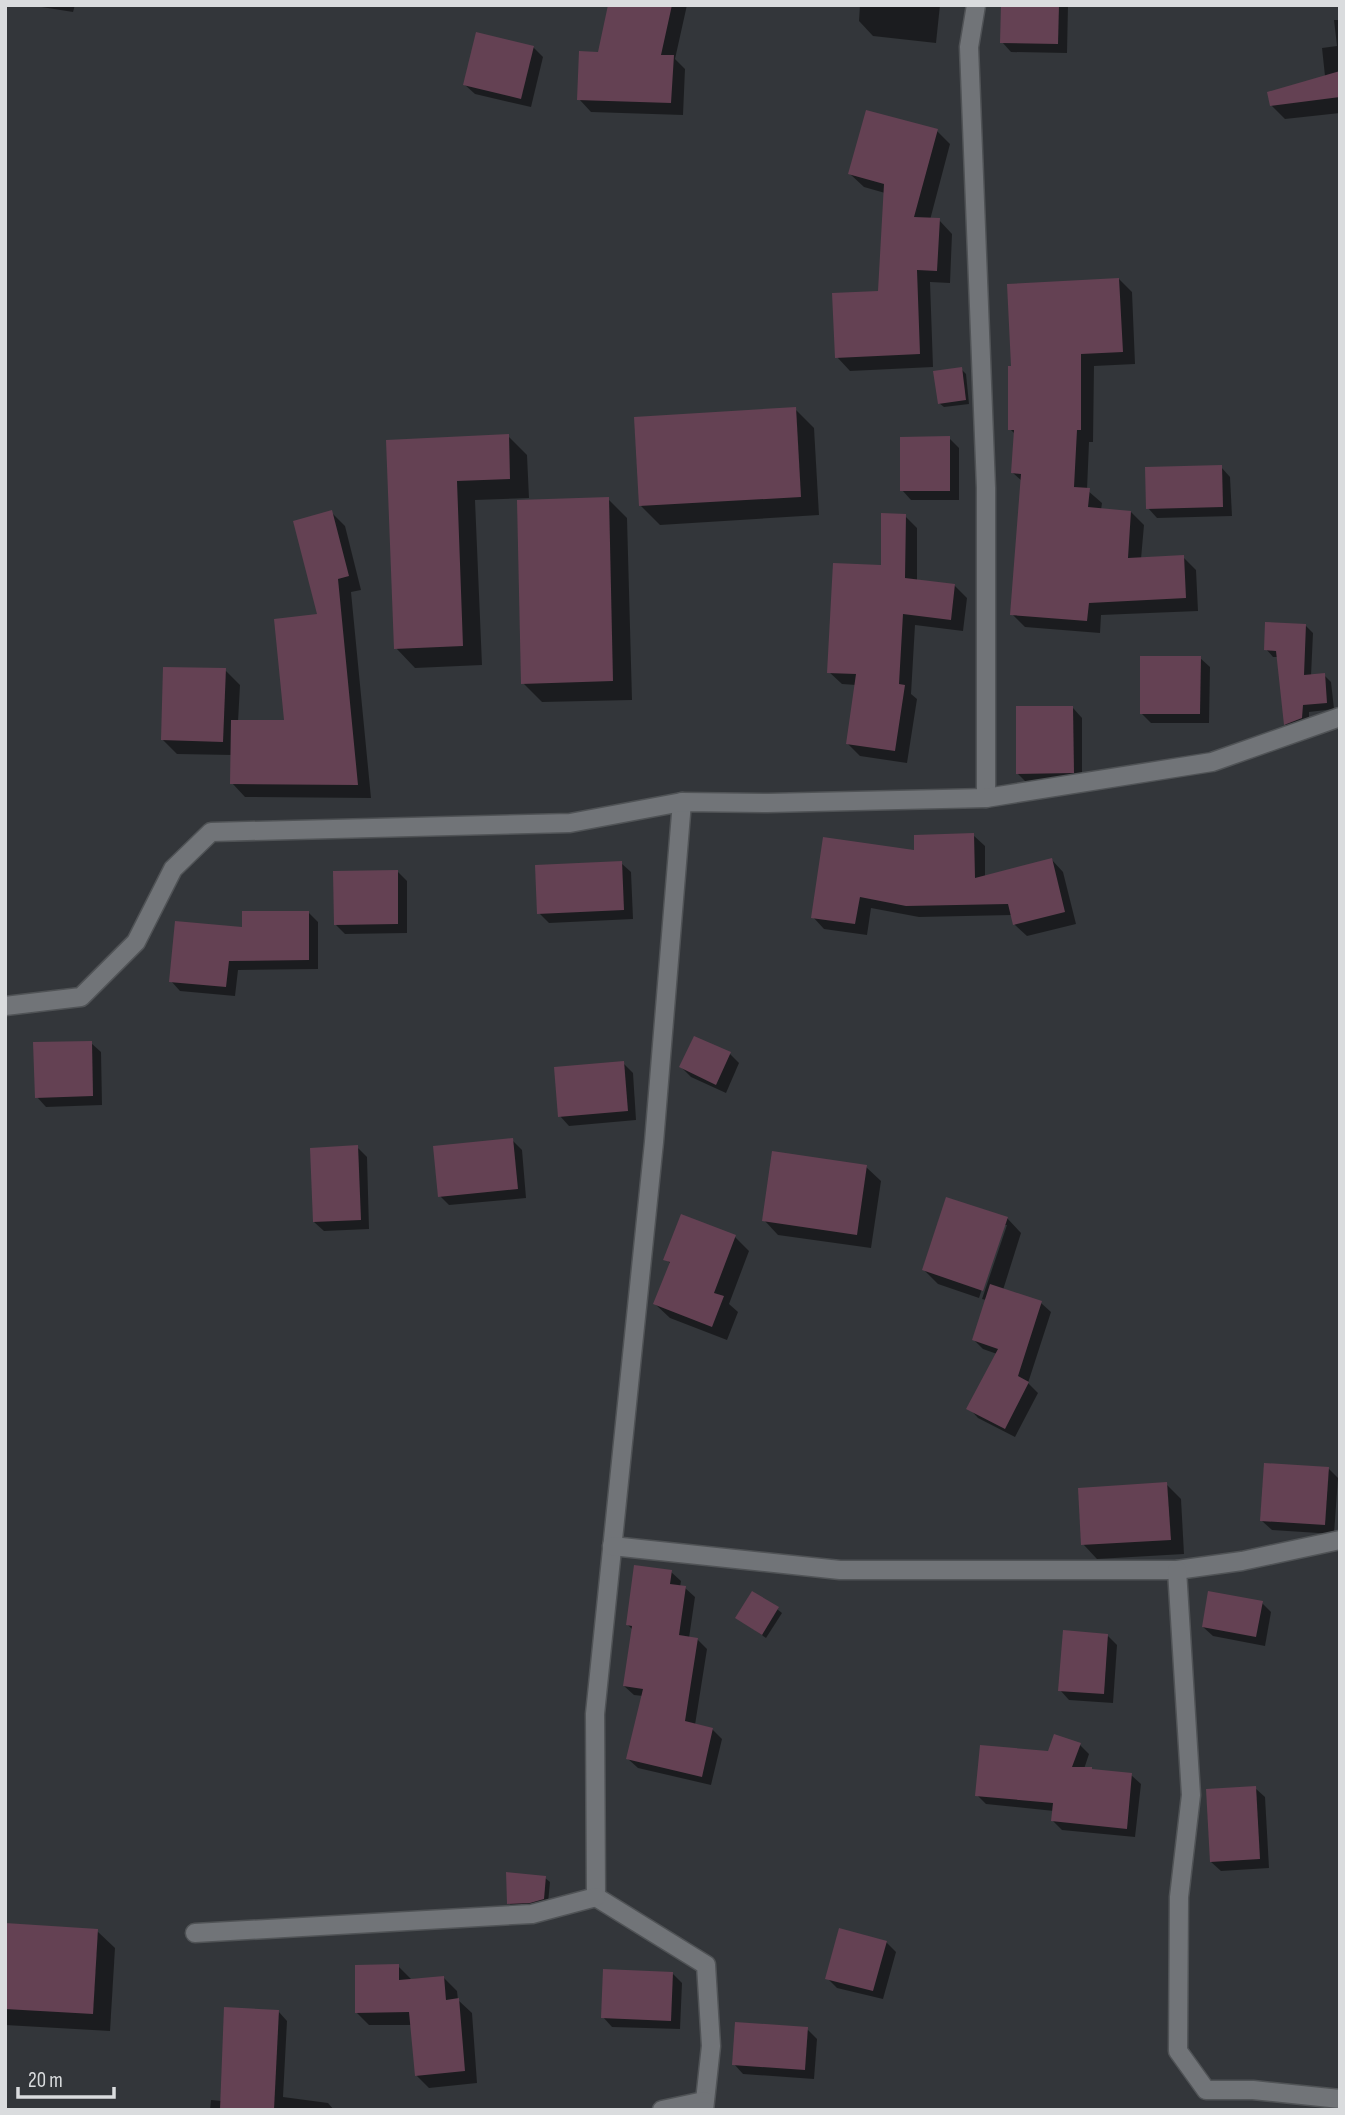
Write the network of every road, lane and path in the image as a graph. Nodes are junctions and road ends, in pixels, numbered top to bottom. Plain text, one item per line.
1 (976, 5) edge
2 (1340, 717) edge
3 (986, 798) junction
4 (682, 802) junction
5 (5, 1006) edge
6 (1340, 1540) edge
7 (612, 1546) junction
8 (1177, 1570) junction
9 (596, 1898) junction
10 (195, 1933) dead end
11 (1340, 2099) edge
12 (704, 2105) edge
13 (663, 2110) edge

1 - 3 street
2 - 3 street
3 - 4 street
4 - 5 street
4 - 7 street
6 - 8 street
7 - 8 street
7 - 9 street
8 - 11 street
9 - 10 street
9 - 12 street
12 - 13 street

